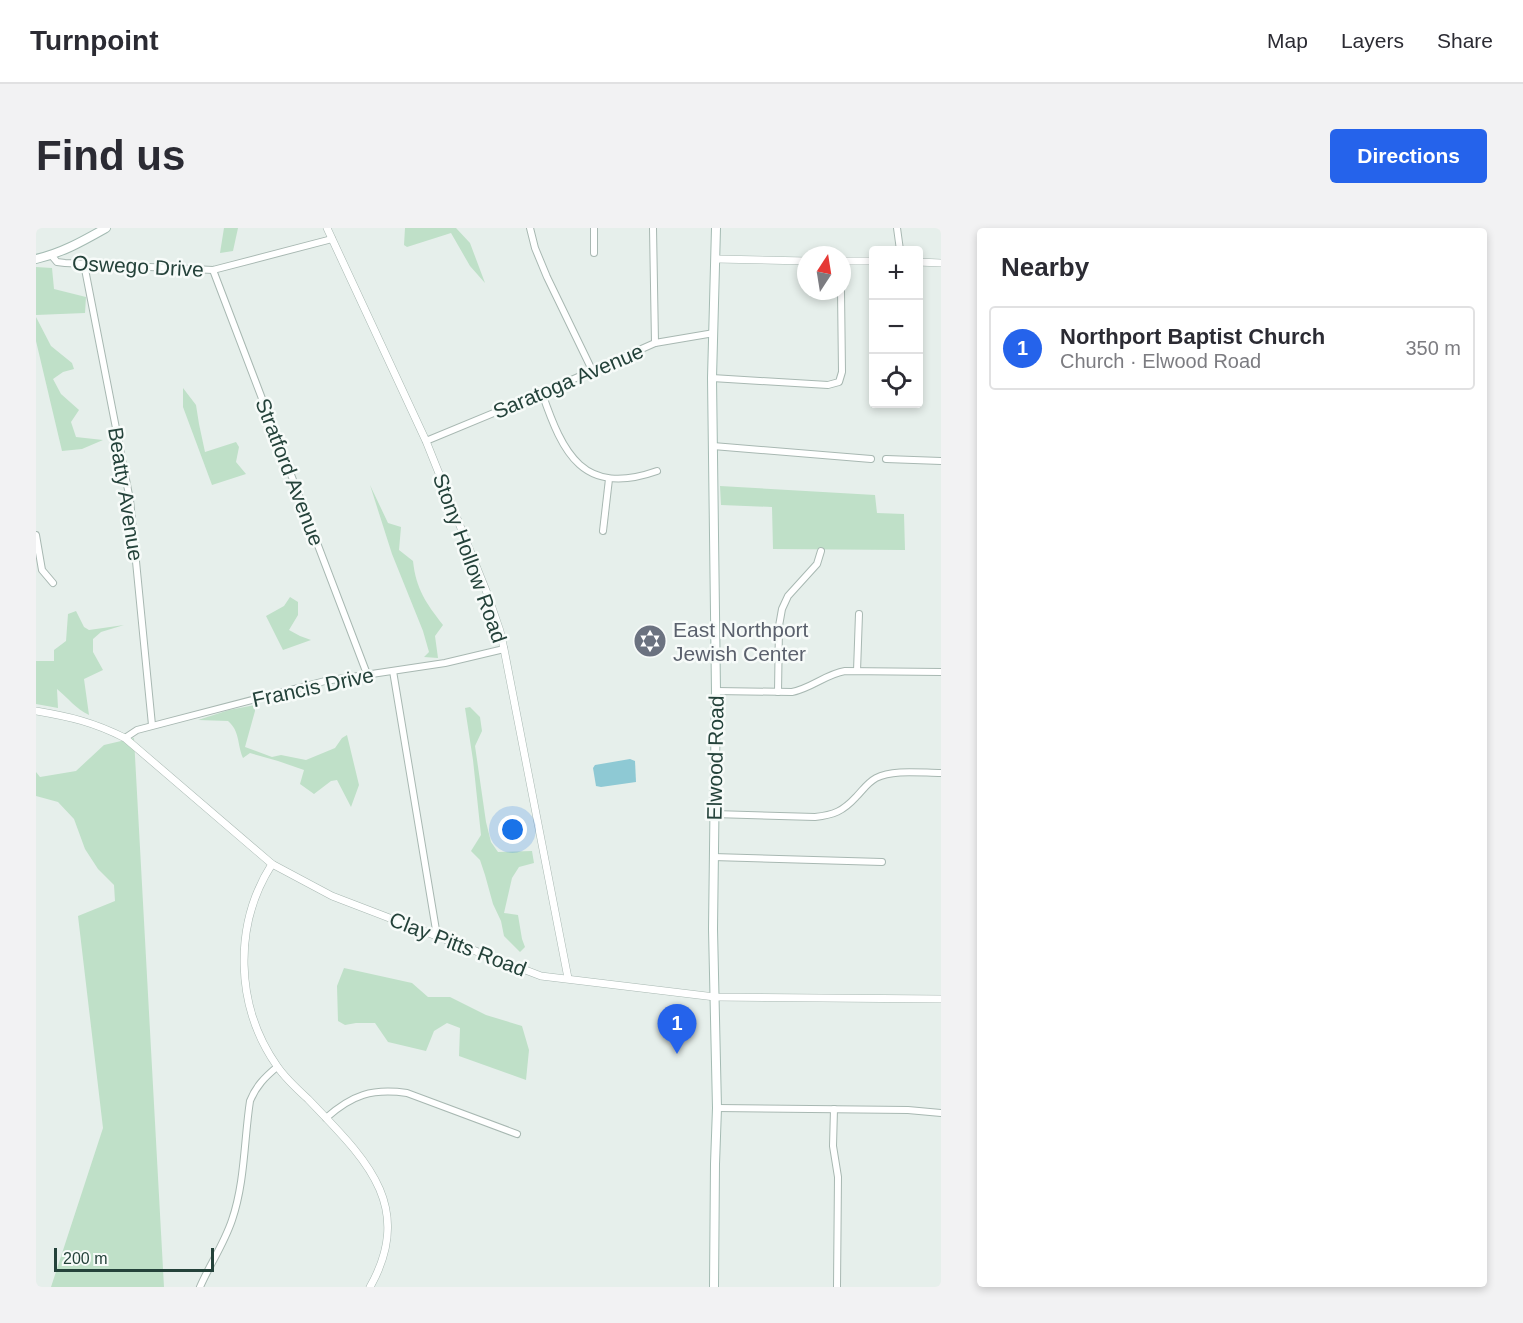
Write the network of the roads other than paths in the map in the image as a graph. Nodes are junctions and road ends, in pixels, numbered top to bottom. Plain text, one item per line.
1 (106, 228) edge
2 (327, 228) edge
3 (530, 228) edge
4 (594, 228) edge
5 (653, 228) edge
6 (716, 228) edge
7 (897, 228) edge
8 (332, 239) junction
9 (899, 246) edge
10 (594, 253) dead end
11 (52, 256) junction
12 (716, 259) junction
13 (36, 260) edge
14 (797, 261) edge
15 (851, 261) edge
16 (869, 261) edge
17 (923, 262) edge
18 (941, 263) edge
19 (84, 264) junction
20 (213, 270) junction
21 (841, 300) edge
22 (714, 333) junction
23 (655, 343) junction
24 (592, 370) junction
25 (712, 378) junction
26 (542, 393) junction
27 (426, 441) junction
28 (713, 446) junction
29 (871, 459) dead end
30 (886, 459) dead end
31 (941, 461) edge
32 (657, 471) dead end
33 (609, 479) junction
34 (603, 531) dead end
35 (36, 536) edge
36 (821, 551) dead end
37 (53, 583) dead end
38 (859, 614) dead end
39 (504, 649) junction
40 (857, 670) junction
41 (393, 671) junction
42 (941, 672) edge
43 (368, 674) junction
44 (716, 691) junction
45 (778, 692) junction
46 (36, 711) edge
47 (152, 725) junction
48 (125, 738) junction
49 (941, 773) edge
50 (714, 814) junction
51 (714, 856) junction
52 (882, 862) dead end
53 (272, 864) junction
54 (437, 936) junction
55 (568, 978) junction
56 (715, 997) junction
57 (941, 999) edge
58 (277, 1067) junction
59 (717, 1108) junction
60 (834, 1109) junction
61 (941, 1113) edge
62 (326, 1118) junction
63 (517, 1134) dead end
64 (200, 1287) edge
65 (370, 1287) edge
66 (714, 1287) edge
67 (837, 1287) edge

1 - 11 main road
2 - 8 street, Stony Hollow Road
3 - 24 street
4 - 10 street
5 - 23 street
6 - 12 main road, Elwood Road
7 - 9 street
8 - 20 street, Oswego Drive
8 - 27 street, Stony Hollow Road
11 - 13 main road
11 - 19 street, Oswego Drive
12 - 14 street
12 - 22 main road, Elwood Road
15 - 16 street
17 - 18 street
19 - 20 street, Oswego Drive
19 - 47 street, Beatty Avenue
20 - 43 street, Stratford Avenue
21 - 25 street
22 - 23 street, Saratoga Avenue
22 - 25 main road, Elwood Road
23 - 24 street, Saratoga Avenue
24 - 26 street, Saratoga Avenue
25 - 28 main road, Elwood Road
26 - 27 street, Saratoga Avenue
26 - 33 street
27 - 39 street, Stony Hollow Road
28 - 29 street
28 - 44 main road, Elwood Road
30 - 31 street
32 - 33 street
33 - 34 street
35 - 37 street
36 - 45 street
38 - 40 street
39 - 41 street, Francis Drive
39 - 55 street, Stony Hollow Road
40 - 42 street
40 - 45 street
41 - 43 street, Francis Drive
41 - 54 street
43 - 47 street, Francis Drive
44 - 45 street
44 - 50 main road, Elwood Road
46 - 48 street, Clay Pitts Road
47 - 48 street, Francis Drive
48 - 53 street, Clay Pitts Road
49 - 50 street
50 - 51 main road, Elwood Road
51 - 52 street
51 - 56 main road, Elwood Road
53 - 54 street, Clay Pitts Road
53 - 58 street
54 - 55 street, Clay Pitts Road
55 - 56 street, Clay Pitts Road
56 - 57 street, Clay Pitts Road
56 - 59 main road, Elwood Road
58 - 62 street
58 - 64 street
59 - 60 street
59 - 66 main road, Elwood Road
60 - 61 street
60 - 67 street
62 - 63 street
62 - 65 street

